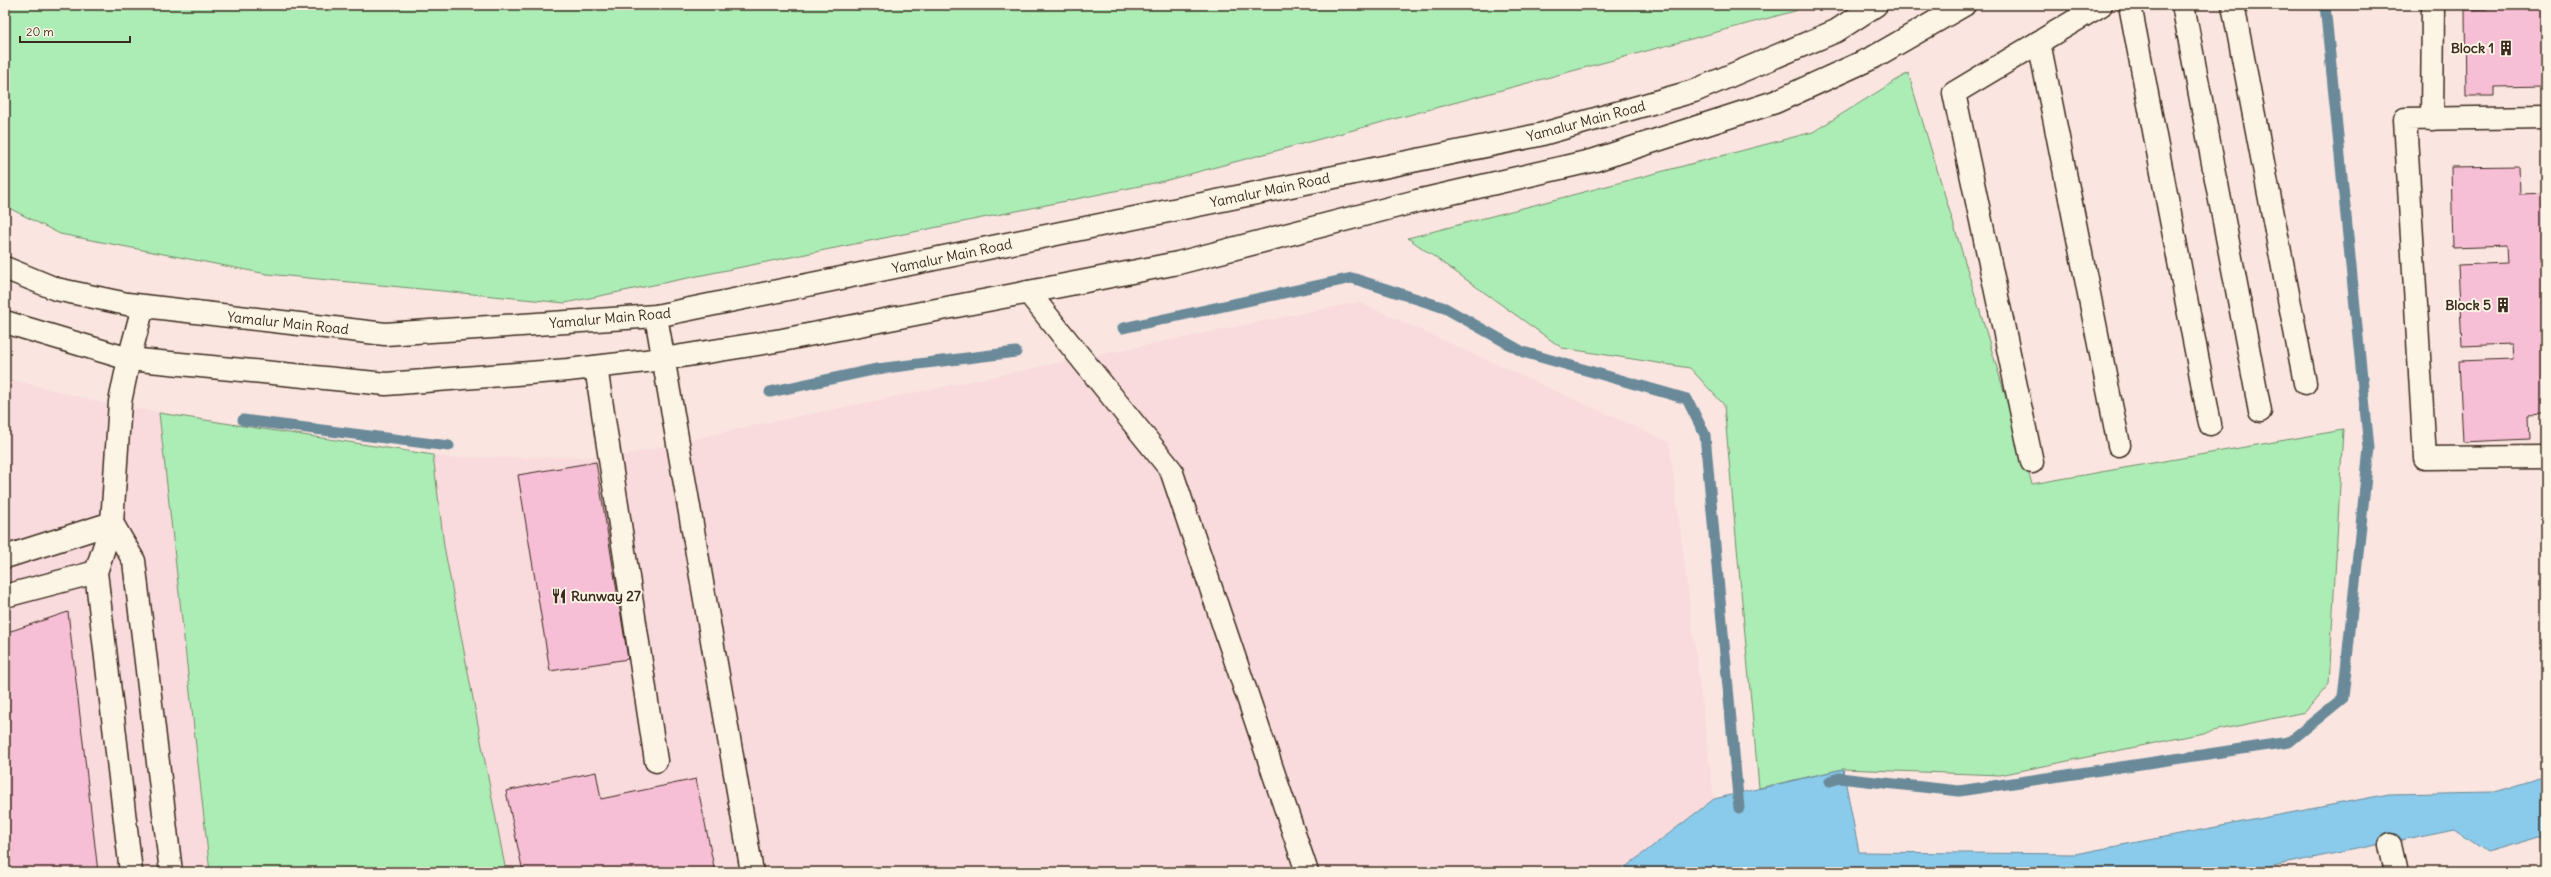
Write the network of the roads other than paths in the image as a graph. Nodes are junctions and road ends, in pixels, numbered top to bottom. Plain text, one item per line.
1 (1876, 5) edge
2 (1964, 5) edge
3 (2101, 5) edge
4 (2130, 5) edge
5 (2184, 5) edge
6 (2233, 5) edge
7 (2433, 5) edge
8 (2039, 42) junction
9 (2546, 117) edge
10 (2432, 119) junction
11 (5, 268) edge
12 (1028, 292) junction
13 (143, 307) junction
14 (656, 316) junction
15 (5, 322) edge
16 (129, 359) junction
17 (663, 360) junction
18 (596, 367) junction
19 (2305, 383) dead end
20 (2260, 411) dead end
21 (2210, 424) dead end
22 (2119, 445) dead end
23 (2546, 457) edge
24 (2032, 462) dead end
25 (112, 524) junction
26 (5, 557) edge
27 (96, 572) junction
28 (5, 596) edge
29 (656, 761) dead end
30 (2390, 845) dead end
31 (131, 872) edge
32 (171, 872) edge
33 (752, 872) edge
34 (1308, 872) edge
35 (2396, 872) edge

1 - 14 street, Yamalur Main Road
2 - 12 street
3 - 8 street
4 - 21 street
5 - 20 street
6 - 19 street
7 - 10 street
8 - 22 street
8 - 24 street
9 - 10 street
10 - 23 street
11 - 13 street, Yamalur Main Road
12 - 17 street
12 - 34 street
13 - 14 street, Yamalur Main Road
13 - 16 street
14 - 17 street
15 - 16 street
16 - 18 street
16 - 25 street
17 - 18 street
17 - 33 street
18 - 29 street
25 - 26 street
25 - 27 street
25 - 32 street
27 - 28 street
27 - 31 street
30 - 35 street

